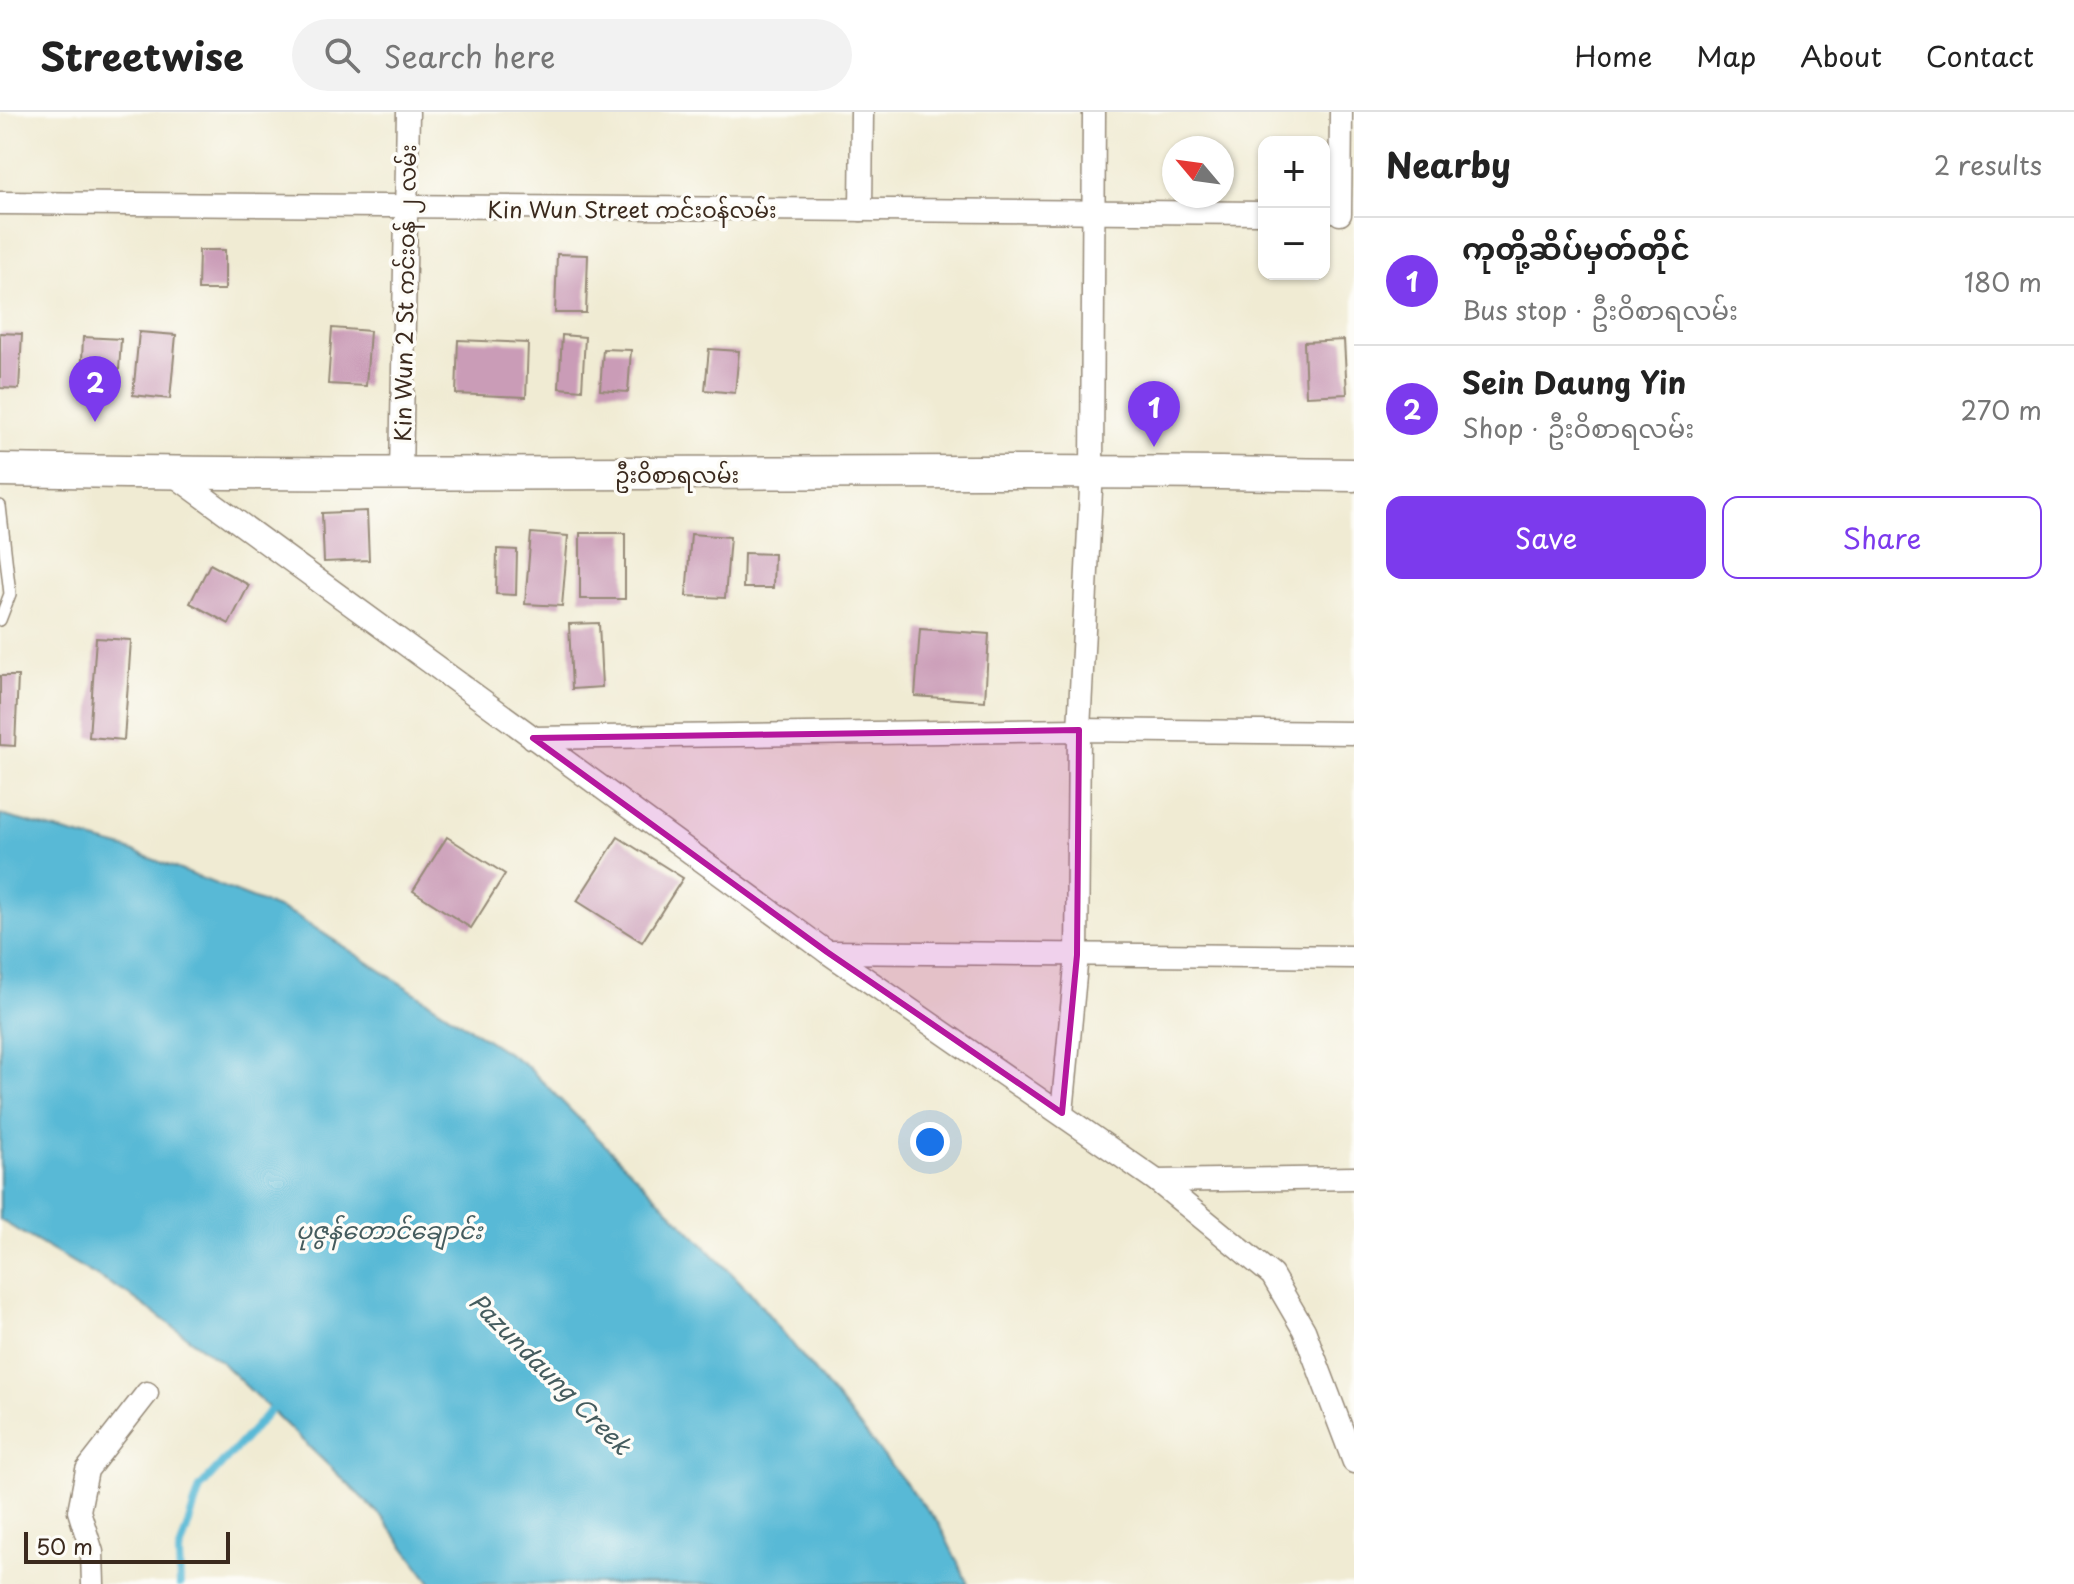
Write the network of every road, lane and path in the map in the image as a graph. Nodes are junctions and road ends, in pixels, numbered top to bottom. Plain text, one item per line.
1 (408, 112) edge
2 (862, 112) edge
3 (1094, 112) edge
4 (1341, 112) edge
5 (0, 203) edge
6 (406, 207) junction
7 (861, 210) junction
8 (1093, 212) junction
9 (1258, 213) edge
10 (1339, 214) edge
11 (0, 470) edge
12 (1092, 470) junction
13 (171, 473) junction
14 (401, 474) junction
15 (1354, 475) edge
16 (0, 506) edge
17 (0, 620) edge
18 (1079, 730) junction
19 (1354, 733) edge
20 (533, 738) junction
21 (827, 952) junction
22 (1077, 955) junction
23 (1354, 957) edge
24 (1062, 1113) junction
25 (1354, 1178) edge
26 (1157, 1181) junction
27 (147, 1393) dead end
28 (1354, 1462) edge
29 (93, 1584) edge

1 - 6 street, Kin Wun 2 St ကင်းဝန် ၂ လမ်း
2 - 7 street
3 - 8 street
4 - 10 street
5 - 6 street, Kin Wun Street ကင်းဝန်လမ်း
6 - 7 street, Kin Wun Street ကင်းဝန်လမ်း
6 - 14 street, Kin Wun 2 St ကင်းဝန် ၂ လမ်း
7 - 8 street, Kin Wun Street ကင်းဝန်လမ်း
8 - 9 street, Kin Wun Street ကင်းဝန်လမ်း
8 - 12 street
11 - 13 main road, ဦးဝိစာရလမ်း
12 - 14 main road, ဦးဝိစာရလမ်း
12 - 15 main road, ဦးဝိစာရလမ်း
12 - 18 street
13 - 14 main road, ဦးဝိစာရလမ်း
13 - 20 street
16 - 17 lane
18 - 19 street
18 - 20 street
18 - 22 street
20 - 21 street
21 - 22 street
21 - 24 street
22 - 23 street
22 - 24 street
24 - 26 street
25 - 26 street
26 - 28 street
27 - 29 street

